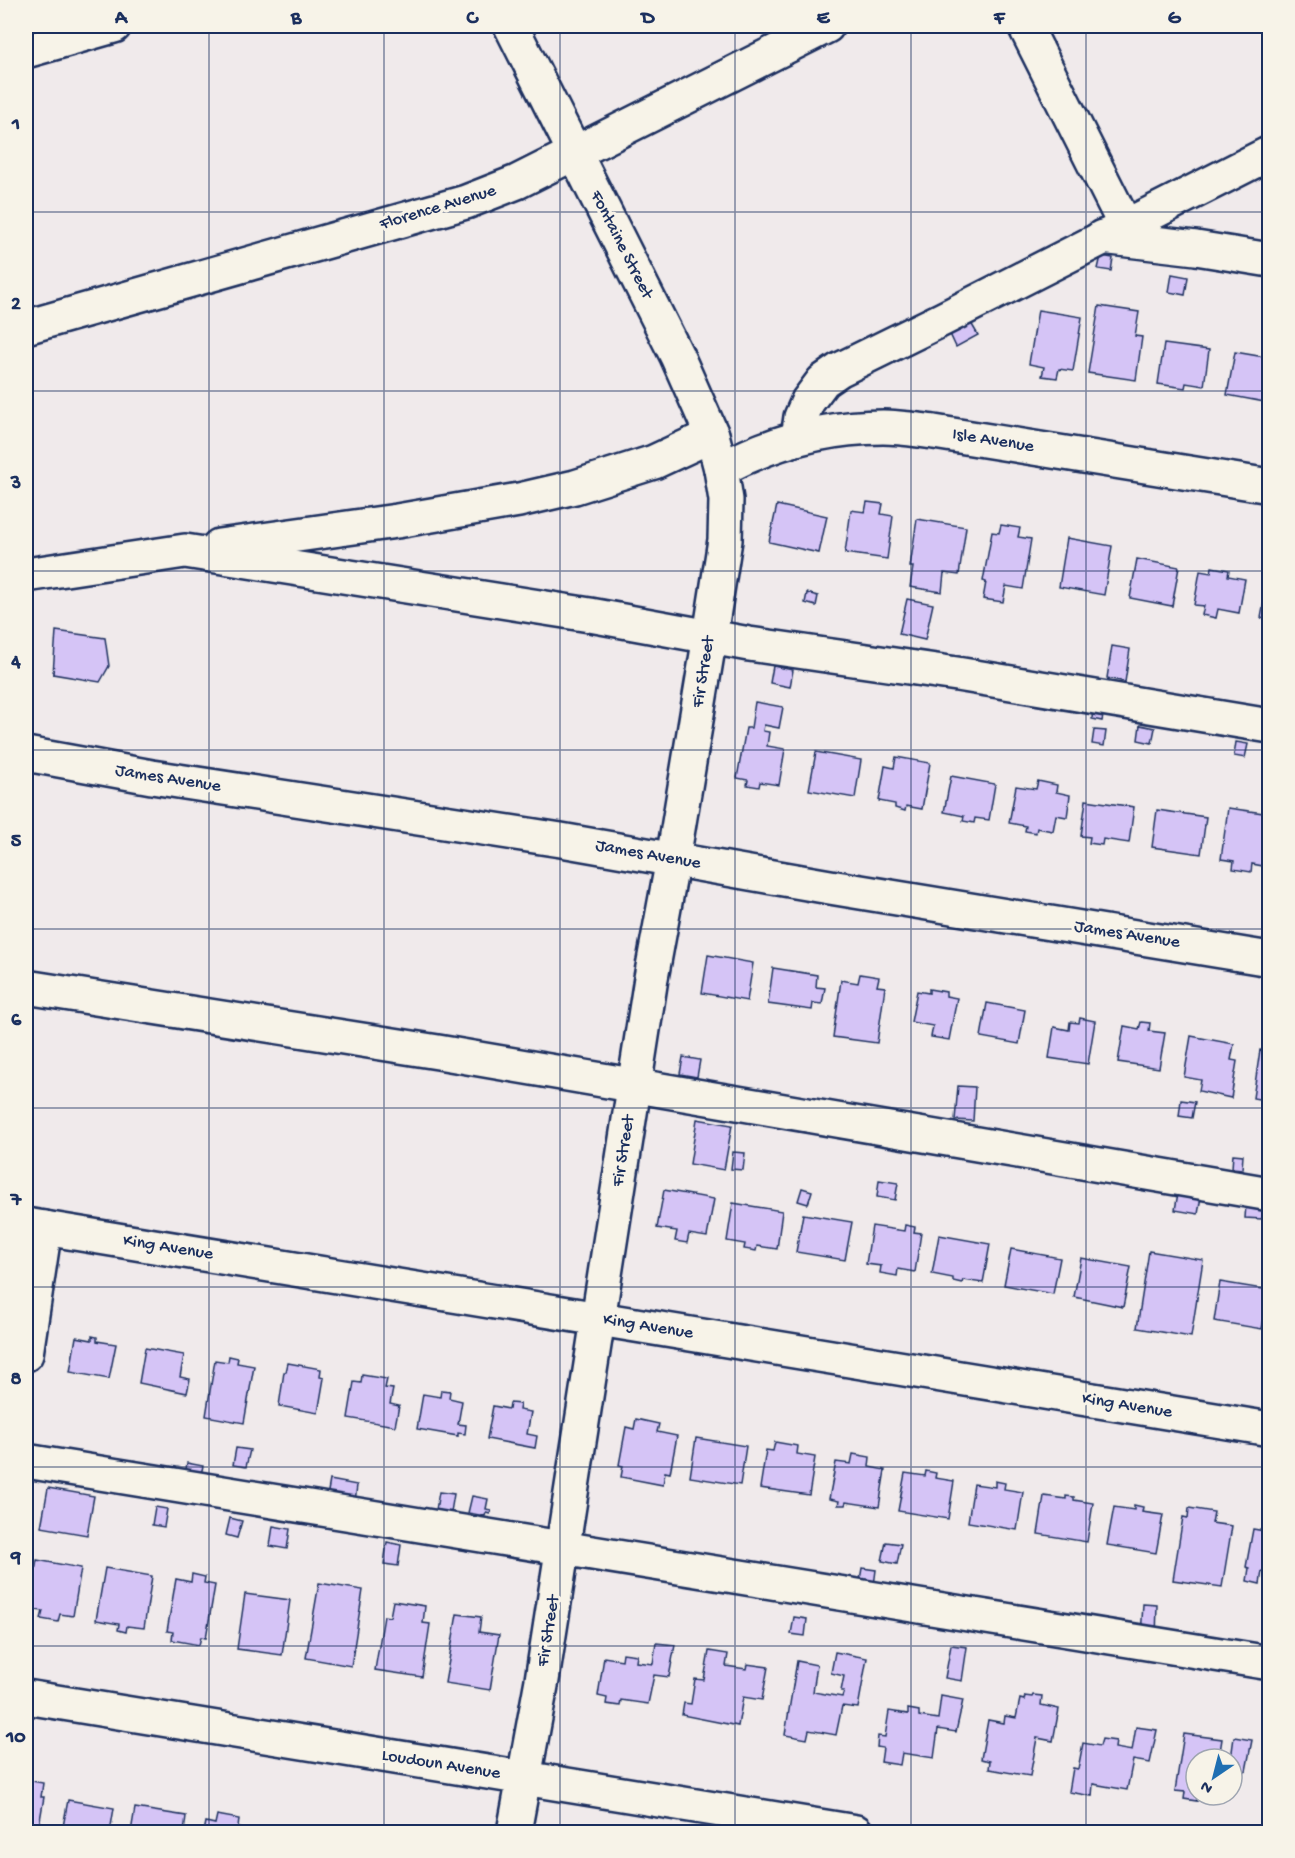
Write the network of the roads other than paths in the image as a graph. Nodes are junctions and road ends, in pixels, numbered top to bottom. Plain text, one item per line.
1 (114, 26) edge
2 (511, 26) edge
3 (827, 26) edge
4 (1025, 26) edge
5 (26, 51) edge
6 (575, 153) junction
7 (1269, 153) edge
8 (1113, 231) junction
9 (1269, 260) edge
10 (26, 327) edge
11 (712, 435) junction
12 (798, 438) junction
13 (721, 469) junction
14 (1269, 486) edge
15 (185, 551) junction
16 (26, 575) edge
17 (710, 636) junction
18 (1269, 726) edge
19 (26, 753) edge
20 (674, 859) junction
21 (1269, 959) edge
22 (26, 987) edge
23 (635, 1085) junction
24 (1269, 1194) edge
25 (35, 1226) edge
26 (598, 1318) junction
27 (26, 1354) edge
28 (1269, 1429) edge
29 (26, 1461) edge
30 (562, 1548) junction
31 (1269, 1663) edge
32 (26, 1697) edge
33 (524, 1778) junction
34 (514, 1833) edge
35 (856, 1833) edge

1 - 5 street
2 - 6 street, Fontaine Street
3 - 6 street, Florence Avenue
4 - 8 street
6 - 10 street, Florence Avenue
6 - 11 street, Fontaine Street
7 - 8 street
8 - 9 street
8 - 12 street
11 - 13 street, Fontaine Street
11 - 15 street
12 - 13 street, Isle Avenue
12 - 14 street, Isle Avenue
13 - 17 street, Fir Street
15 - 16 street
15 - 17 street
17 - 18 street
17 - 20 street, Fir Street
19 - 20 street, James Avenue
20 - 21 street, James Avenue
20 - 23 street, Fir Street
22 - 23 street
23 - 24 street
23 - 26 street, Fir Street
25 - 26 street, King Avenue
25 - 27 street
26 - 28 street, King Avenue
26 - 30 street, Fir Street
29 - 30 street
30 - 31 street
30 - 33 street, Fir Street
32 - 33 street, Loudoun Avenue
33 - 34 street, Fir Street
33 - 35 street, Loudoun Avenue

